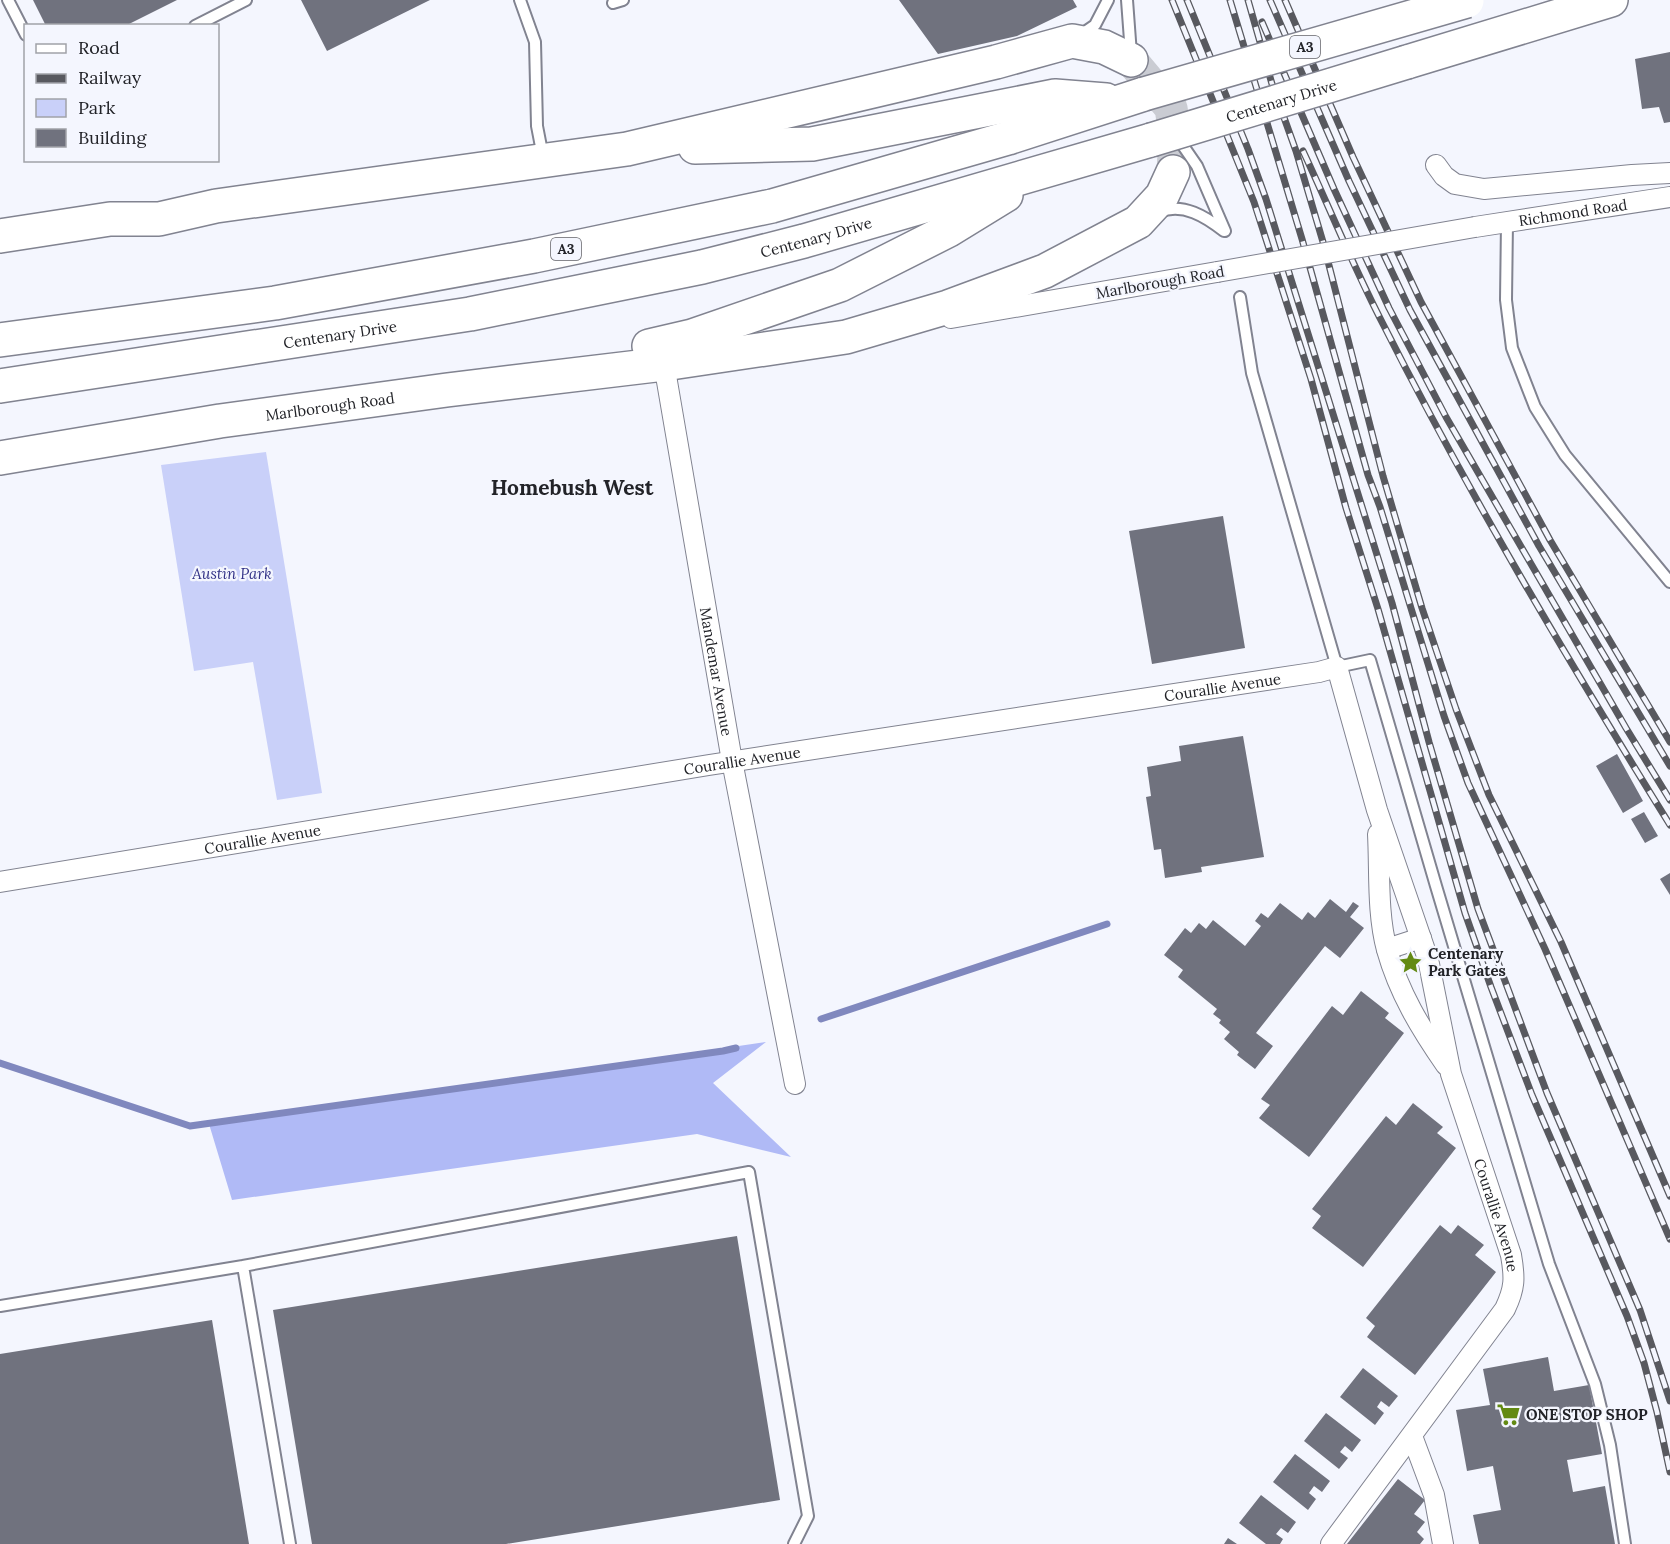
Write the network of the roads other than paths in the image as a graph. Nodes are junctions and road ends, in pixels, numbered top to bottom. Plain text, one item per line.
1 (8, 0) edge
2 (246, 0) edge
3 (520, 0) edge
4 (1108, 0) edge
5 (1127, 0) edge
6 (1468, 0) edge
7 (1611, 0) edge
8 (199, 24) edge
9 (24, 31) edge
10 (1072, 41) junction
11 (1131, 60) joint
12 (1132, 98) junction
13 (1175, 134) dead end
14 (627, 149) junction
15 (544, 161) junction
16 (1436, 165) dead end
17 (1173, 172) tunnel mouth
18 (1040, 173) junction
19 (1670, 173) edge
20 (1670, 197) edge
21 (159, 219) junction
22 (1138, 222) junction
23 (1507, 222) junction
24 (1475, 227) joint
25 (0, 236) edge
26 (0, 255) edge
27 (1240, 297) dead end
28 (846, 337) junction
29 (0, 340) edge
30 (664, 364) junction
31 (0, 386) edge
32 (447, 390) junction
33 (0, 458) edge
34 (1670, 582) edge
35 (1337, 667) junction
36 (732, 761) junction
37 (1377, 810) junction
38 (0, 882) edge
39 (1421, 938) junction
40 (1387, 949) junction
41 (1451, 1074) junction
42 (795, 1084) dead end
43 (243, 1266) junction
44 (0, 1306) edge
45 (1412, 1436) junction
46 (290, 1544) edge
47 (794, 1544) edge
48 (1331, 1544) edge
49 (1443, 1544) edge
50 (1625, 1544) edge

1 - 9 lane
2 - 8 lane
3 - 15 lane
4 - 10 lane
5 - 11 lane
6 - 12 highway, A3, bridge
7 - 18 highway, Centenary Drive, bridge
10 - 11 highway
10 - 14 highway
12 - 14 highway
12 - 29 highway, A3
13 - 22 lane
14 - 15 highway
15 - 21 highway
16 - 19 street
17 - 22 highway, Marlborough Road
18 - 31 highway, Centenary Drive
18 - 32 highway
20 - 23 street, Richmond Road
21 - 25 highway
21 - 26 highway
22 - 28 highway, Marlborough Road
23 - 24 street, Richmond Road
23 - 34 lane
24 - 28 street, Marlborough Road, bridge
27 - 35 lane
28 - 30 highway, Marlborough Road
30 - 32 highway, Marlborough Road
30 - 36 street, Mandemar Avenue
32 - 33 highway, Marlborough Road
35 - 36 street, Courallie Avenue
35 - 37 street, Courallie Avenue
35 - 50 lane
36 - 38 street, Courallie Avenue
36 - 42 street, Mandemar Avenue
37 - 39 street, Courallie Avenue
37 - 40 street, Courallie Avenue
39 - 40 street
39 - 41 street, Courallie Avenue
40 - 41 street, Courallie Avenue
41 - 45 street, Courallie Avenue
43 - 44 lane
43 - 46 lane
43 - 47 lane
45 - 48 street, Courallie Avenue
45 - 49 street

